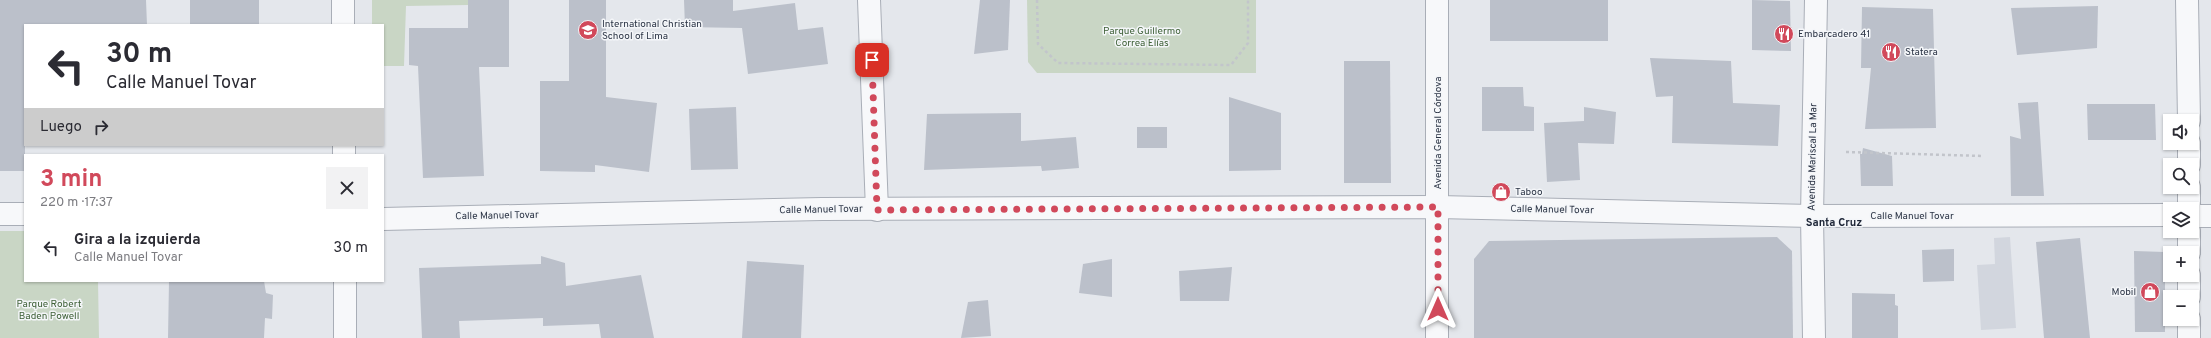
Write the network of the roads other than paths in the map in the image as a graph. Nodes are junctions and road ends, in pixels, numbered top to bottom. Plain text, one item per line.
1 (343, 0) edge
2 (869, 0) edge
3 (1437, 0) edge
4 (1816, 0) edge
5 (2187, 0) edge
6 (343, 24) edge
7 (2188, 114) edge
8 (1438, 207) junction
9 (877, 210) junction
10 (0, 214) edge
11 (24, 214) edge
12 (2163, 215) edge
13 (1812, 216) junction
14 (2199, 216) edge
15 (2211, 216) edge
16 (384, 219) edge
17 (345, 282) edge
18 (2189, 326) edge
19 (345, 338) edge
20 (1437, 338) edge
21 (1814, 338) edge
22 (2189, 338) edge

1 - 6 street
2 - 9 street
3 - 8 street, Avenida General Córdova
4 - 13 street, Avenida Mariscal La Mar
5 - 7 street
8 - 9 street, Calle Manuel Tovar
8 - 13 street, Calle Manuel Tovar
8 - 20 street, Avenida General Córdova
9 - 16 street, Calle Manuel Tovar
10 - 11 street
12 - 13 street, Calle Manuel Tovar
13 - 21 street, Avenida Mariscal La Mar
14 - 15 street
17 - 19 street
18 - 22 street

